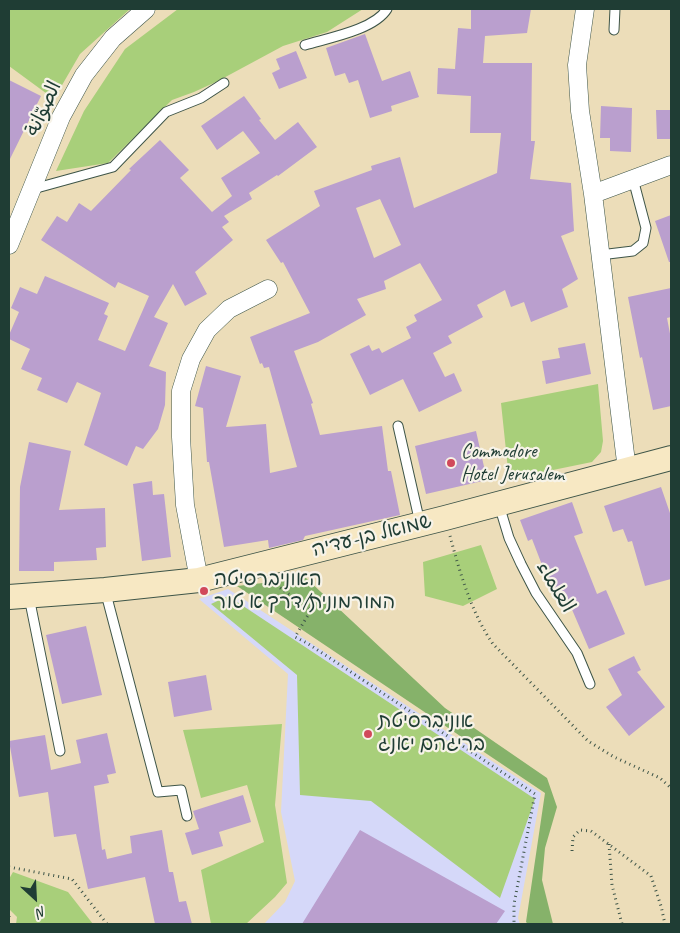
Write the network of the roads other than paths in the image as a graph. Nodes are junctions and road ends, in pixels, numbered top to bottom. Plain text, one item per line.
1 (146, 9) edge
2 (387, 9) edge
3 (585, 9) edge
4 (616, 9) edge
5 (614, 30) dead end
6 (305, 45) dead end
7 (224, 82) dead end
8 (671, 165) edge
9 (633, 179) junction
10 (33, 189) junction
11 (593, 194) junction
12 (9, 245) edge
13 (600, 255) junction
14 (268, 289) dead end
15 (398, 426) dead end
16 (671, 458) edge
17 (627, 470) junction
18 (499, 503) junction
19 (420, 523) junction
20 (200, 580) junction
21 (104, 590) junction
22 (19, 596) edge
23 (590, 684) dead end
24 (60, 751) dead end
25 (187, 816) dead end

1 - 10 street, الصوّانة
2 - 6 lane
3 - 11 street
4 - 5 lane
7 - 10 lane
8 - 9 street
9 - 11 street
9 - 13 lane
10 - 12 street, الصوّانة
11 - 13 street
13 - 17 street
14 - 20 street
15 - 19 lane
16 - 17 street, שמואל בן-עדיה
17 - 18 street, שמואל בן-עדיה
18 - 19 street, שמואל בן-עדיה
18 - 23 lane, العلماء
19 - 20 street, שמואל בן-עדיה
20 - 21 street, שמואל בן-עדיה
21 - 22 street, שמואל בן-עדיה
21 - 25 lane
22 - 24 lane

